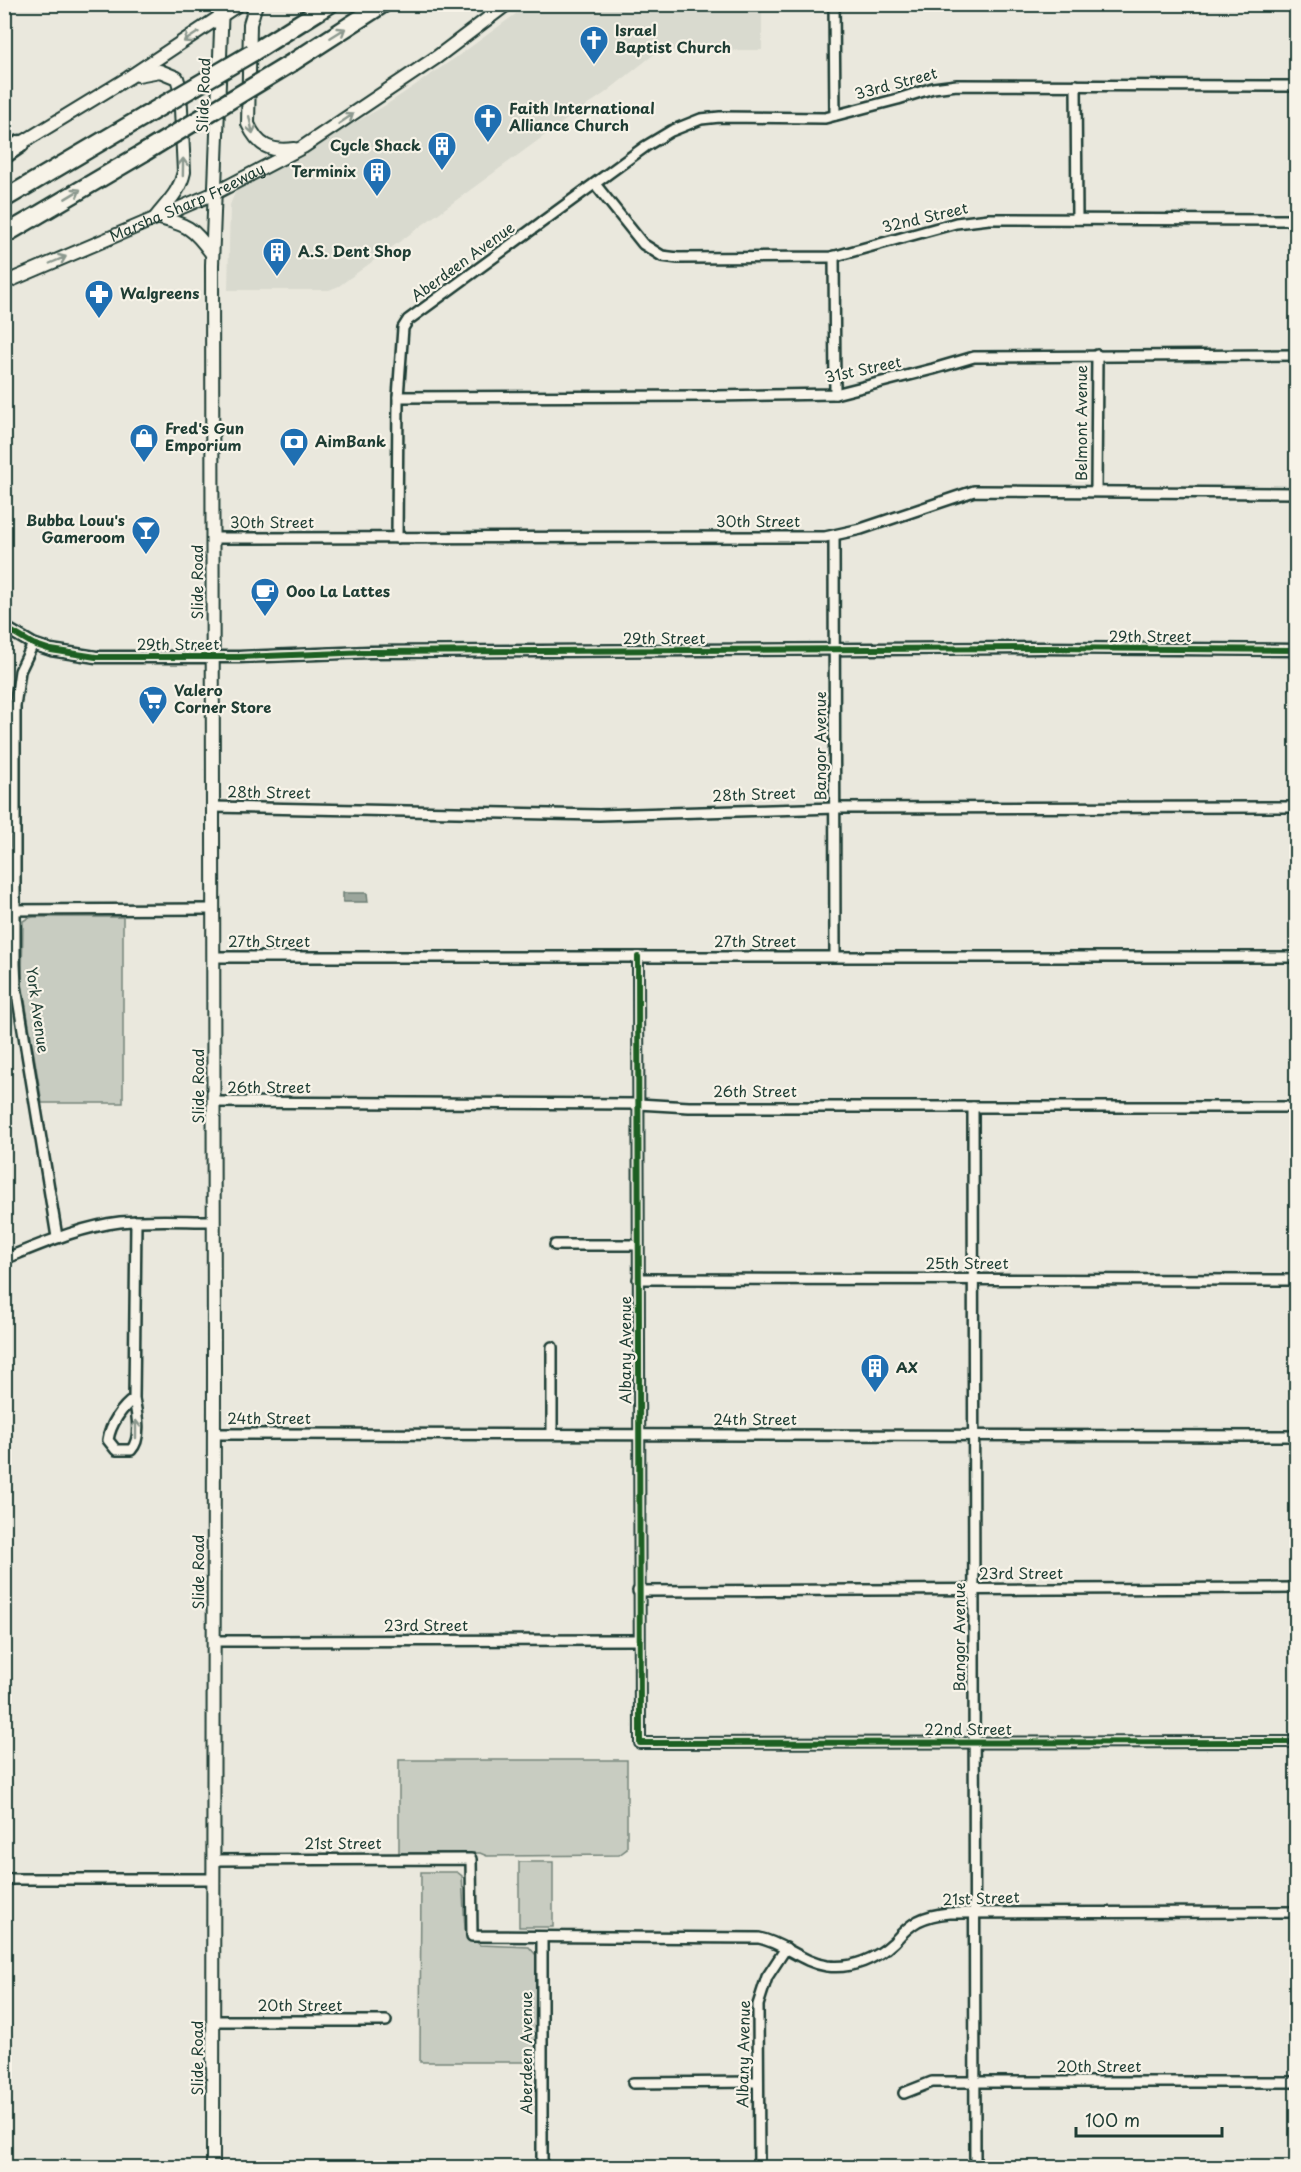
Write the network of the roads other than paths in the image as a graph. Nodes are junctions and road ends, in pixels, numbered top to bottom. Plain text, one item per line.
1 (239, 4) edge
2 (256, 4) edge
3 (382, 4) edge
4 (507, 4) edge
5 (834, 4) edge
6 (326, 6) edge
7 (222, 11) edge
8 (129, 78) junction
9 (1076, 85) junction
10 (1296, 86) edge
11 (835, 115) junction
12 (21, 144) joint
13 (303, 147) junction
14 (4, 154) edge
15 (595, 184) junction
16 (215, 193) junction
17 (4, 199) edge
18 (156, 217) junction
19 (1077, 219) junction
20 (1296, 220) edge
21 (4, 234) edge
22 (212, 254) junction
23 (834, 256) junction
24 (4, 283) edge
25 (1097, 355) junction
26 (1296, 355) edge
27 (835, 394) junction
28 (398, 397) junction
29 (1096, 492) junction
30 (1296, 493) edge
31 (834, 536) junction
32 (212, 538) junction
33 (398, 538) junction
34 (4, 627) edge
35 (33, 644) junction
36 (836, 649) junction
37 (1296, 650) edge
38 (213, 657) junction
39 (213, 807) junction
40 (1296, 807) edge
41 (836, 808) junction
42 (213, 909) junction
43 (9, 910) edge
44 (214, 957) junction
45 (638, 957) junction
46 (835, 957) junction
47 (1296, 957) edge
48 (214, 1102) junction
49 (638, 1104) junction
50 (973, 1107) junction
51 (1296, 1107) edge
52 (136, 1221) junction
53 (214, 1221) junction
54 (57, 1238) junction
55 (555, 1245) dead end
56 (638, 1245) junction
57 (4, 1259) edge
58 (638, 1279) junction
59 (974, 1279) junction
60 (1296, 1280) edge
61 (552, 1347) dead end
62 (134, 1399) junction
63 (214, 1434) junction
64 (552, 1434) junction
65 (638, 1435) junction
66 (975, 1435) junction
67 (1296, 1436) edge
68 (1296, 1588) edge
69 (975, 1590) junction
70 (638, 1591) junction
71 (638, 1640) junction
72 (214, 1641) junction
73 (975, 1742) junction
74 (1296, 1742) edge
75 (640, 1743) joint
76 (214, 1860) junction
77 (4, 1879) edge
78 (214, 1879) junction
79 (975, 1912) junction
80 (1296, 1912) edge
81 (542, 1938) junction
82 (786, 1948) junction
83 (213, 2021) junction
84 (386, 2021) dead end
85 (633, 2082) dead end
86 (758, 2082) junction
87 (975, 2082) junction
88 (1296, 2082) edge
89 (904, 2093) dead end
90 (213, 2168) edge
91 (542, 2168) edge
92 (759, 2168) edge
93 (975, 2168) edge

1 - 7 main road
2 -> 13 main road
21 -> 3 highway, bridge
13 -> 4 main road, Marsha Sharp Freeway
5 - 11 street
6 - 17 highway, bridge
7 -> 8 main road
7 - 16 main road, Slide Road
8 - 12 main road
18 -> 8 main road
9 - 10 street, 33rd Street
9 - 11 street, 33rd Street
9 - 19 street
11 - 15 street, 33rd Street
12 - 14 highway
13 - 16 main road, Marsha Sharp Freeway
15 - 23 street, 32nd Street
15 - 28 street, Aberdeen Avenue
16 - 18 main road, Marsha Sharp Freeway
16 - 22 main road, Slide Road
18 - 22 main road
24 -> 18 main road, Marsha Sharp Freeway
19 - 20 street, 32nd Street
19 - 23 street, 32nd Street
22 - 32 main road, Slide Road
23 - 27 street
25 - 26 street, 31st Street
25 - 27 street, 31st Street
25 - 29 street, Belmont Avenue
27 - 28 street, 31st Street
28 - 33 street, Aberdeen Avenue
29 - 30 street, 30th Street
29 - 31 street, 30th Street
31 - 33 street, 30th Street
31 - 36 street, Bangor Avenue
32 - 33 street, 30th Street
32 - 38 main road, Slide Road
34 - 35 street, 29th Street
35 - 38 street, 29th Street
35 - 43 street, York Avenue
36 - 37 street, 29th Street
36 - 38 street, 29th Street
36 - 41 street, Bangor Avenue
38 - 39 main road, Slide Road
39 - 41 street, 28th Street
39 - 42 main road, Slide Road
40 - 41 street, 28th Street
41 - 46 street, Bangor Avenue
42 - 43 street
42 - 44 main road, Slide Road
43 - 54 street, York Avenue
44 - 45 street, 27th Street
44 - 48 main road, Slide Road
45 - 46 street, 27th Street
45 - 49 street, Albany Avenue
46 - 47 street, 27th Street
48 - 49 street, 26th Street
48 - 53 main road, Slide Road
49 - 50 street, 26th Street
49 - 56 street, Albany Avenue
50 - 51 street, 26th Street
50 - 59 street, Bangor Avenue
52 - 53 street
52 - 54 street
52 - 62 street
53 - 63 main road, Slide Road
54 - 57 street
55 - 56 street
56 - 58 street, Albany Avenue
58 - 59 street, 25th Street
58 - 65 street, Albany Avenue
59 - 60 street, 25th Street
59 - 66 street, Bangor Avenue
61 - 64 street
62 -> 62 street
63 - 64 street, 24th Street
63 - 72 main road, Slide Road
64 - 65 street, 24th Street
65 - 66 street, 24th Street
65 - 70 street, Albany Avenue
66 - 67 street, 24th Street
66 - 69 street, Bangor Avenue
68 - 69 street, 23rd Street
69 - 70 street, 23rd Street
69 - 73 street, Bangor Avenue
70 - 71 street, Albany Avenue
71 - 72 street, 23rd Street
71 - 75 street, Albany Avenue
72 - 76 main road, Slide Road
73 - 74 street, 22nd Street
73 - 75 street, 22nd Street
73 - 79 street, Bangor Avenue
76 - 78 main road, Slide Road
76 - 81 street, 21st Street
77 - 78 street
78 - 83 main road, Slide Road
79 - 80 street, 21st Street
79 - 82 street, 21st Street
79 - 87 street, Bangor Avenue
81 - 82 street, 21st Street
81 - 91 street, Aberdeen Avenue
82 - 86 street, Albany Avenue
83 - 84 street, 20th Street
83 - 90 main road, Slide Road
85 - 86 street
86 - 92 street, Albany Avenue
87 - 88 street, 20th Street
87 - 89 street, 20th Street
87 - 93 street, Bangor Avenue

